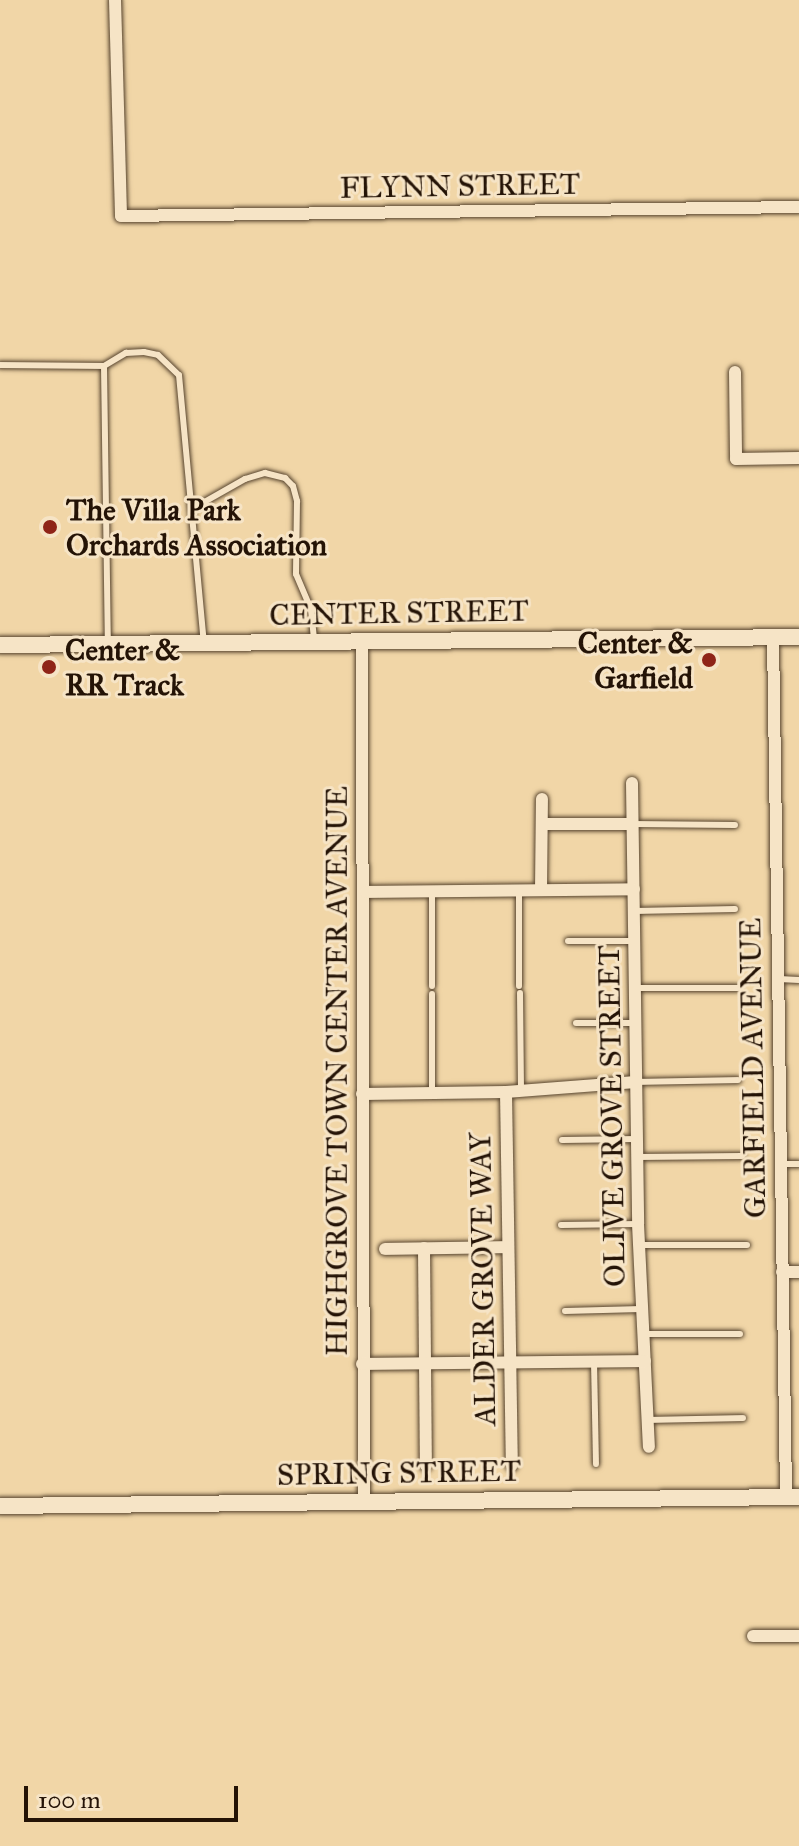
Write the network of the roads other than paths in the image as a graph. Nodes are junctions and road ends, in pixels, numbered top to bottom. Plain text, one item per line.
1 (115, 0) edge
2 (799, 207) edge
3 (0, 365) edge
4 (104, 366) junction
5 (735, 372) dead end
6 (799, 458) edge
7 (192, 509) junction
8 (773, 637) junction
9 (799, 637) edge
10 (362, 641) junction
11 (314, 642) junction
12 (204, 643) junction
13 (108, 644) junction
14 (0, 645) edge
15 (632, 783) dead end
16 (542, 799) dead end
17 (542, 824) junction
18 (632, 824) junction
19 (735, 825) dead end
20 (634, 889) junction
21 (519, 890) junction
22 (541, 890) junction
23 (432, 891) junction
24 (366, 892) junction
25 (735, 909) dead end
26 (634, 911) junction
27 (568, 941) dead end
28 (635, 941) junction
29 (777, 979) junction
30 (799, 980) edge
31 (635, 988) junction
32 (738, 988) dead end
33 (576, 1023) dead end
34 (635, 1023) junction
35 (738, 1080) dead end
36 (636, 1082) junction
37 (521, 1091) junction
38 (506, 1092) junction
39 (432, 1093) junction
40 (362, 1094) junction
41 (637, 1139) junction
42 (562, 1140) dead end
43 (742, 1156) dead end
44 (637, 1157) junction
45 (780, 1164) junction
46 (799, 1164) edge
47 (638, 1224) junction
48 (561, 1225) dead end
49 (639, 1245) junction
50 (747, 1245) dead end
51 (508, 1247) junction
52 (424, 1248) junction
53 (385, 1249) dead end
54 (782, 1272) junction
55 (799, 1272) edge
56 (641, 1309) junction
57 (565, 1311) dead end
58 (644, 1334) junction
59 (740, 1334) dead end
60 (594, 1361) junction
61 (645, 1361) junction
62 (512, 1362) junction
63 (362, 1364) junction
64 (426, 1364) junction
65 (743, 1418) dead end
66 (649, 1420) junction
67 (649, 1447) dead end
68 (596, 1464) dead end
69 (426, 1465) dead end
70 (512, 1465) dead end
71 (793, 1497) edge
72 (364, 1502) junction
73 (0, 1506) edge
74 (753, 1636) dead end
75 (799, 1636) edge

1 - 2 street, FLYNN STREET
3 - 4 lane
4 - 7 lane
4 - 13 lane
5 - 6 street
7 - 11 lane
7 - 12 lane
8 - 9 main road, CENTER STREET
8 - 10 main road, CENTER STREET
8 - 29 street, GARFIELD AVENUE
10 - 11 main road, CENTER STREET
10 - 24 street, HIGHGROVE TOWN CENTER AVENUE
11 - 12 main road, CENTER STREET
12 - 13 main road, CENTER STREET
13 - 14 main road, CENTER STREET
15 - 18 street, OLIVE GROVE STREET
16 - 17 street
17 - 18 street
17 - 22 street
18 - 19 lane
18 - 20 street, OLIVE GROVE STREET
20 - 22 street
20 - 26 street, OLIVE GROVE STREET
21 - 22 street
21 - 23 street
21 - 37 lane
23 - 24 street
23 - 39 lane
24 - 40 street, HIGHGROVE TOWN CENTER AVENUE
25 - 26 lane
26 - 28 street, OLIVE GROVE STREET
27 - 28 lane
28 - 31 street, OLIVE GROVE STREET
29 - 30 lane
29 - 45 street, GARFIELD AVENUE
31 - 32 lane
31 - 34 street, OLIVE GROVE STREET
33 - 34 lane
34 - 36 street, OLIVE GROVE STREET
35 - 36 lane
36 - 37 street
36 - 41 street, OLIVE GROVE STREET
37 - 38 street
38 - 39 street
38 - 51 street, ALDER GROVE WAY
39 - 40 street
40 - 63 street, HIGHGROVE TOWN CENTER AVENUE
41 - 42 lane
41 - 44 street, OLIVE GROVE STREET
43 - 44 lane
44 - 47 street, OLIVE GROVE STREET
45 - 46 lane
45 - 54 street, GARFIELD AVENUE
47 - 48 lane
47 - 49 street, OLIVE GROVE STREET
49 - 50 lane
49 - 56 street, OLIVE GROVE STREET
51 - 52 street
51 - 62 street, ALDER GROVE WAY
52 - 53 street
52 - 64 street
54 - 55 street
54 - 71 street, GARFIELD AVENUE
56 - 57 lane
56 - 58 street, OLIVE GROVE STREET
58 - 59 lane
58 - 61 street, OLIVE GROVE STREET
60 - 61 street
60 - 62 street
60 - 68 lane
61 - 66 street, OLIVE GROVE STREET
62 - 64 street
62 - 70 street, ALDER GROVE WAY
63 - 64 street
63 - 72 street, HIGHGROVE TOWN CENTER AVENUE
64 - 69 street
65 - 66 lane
66 - 67 street, OLIVE GROVE STREET
71 - 72 main road, SPRING STREET
72 - 73 main road, SPRING STREET
74 - 75 street

